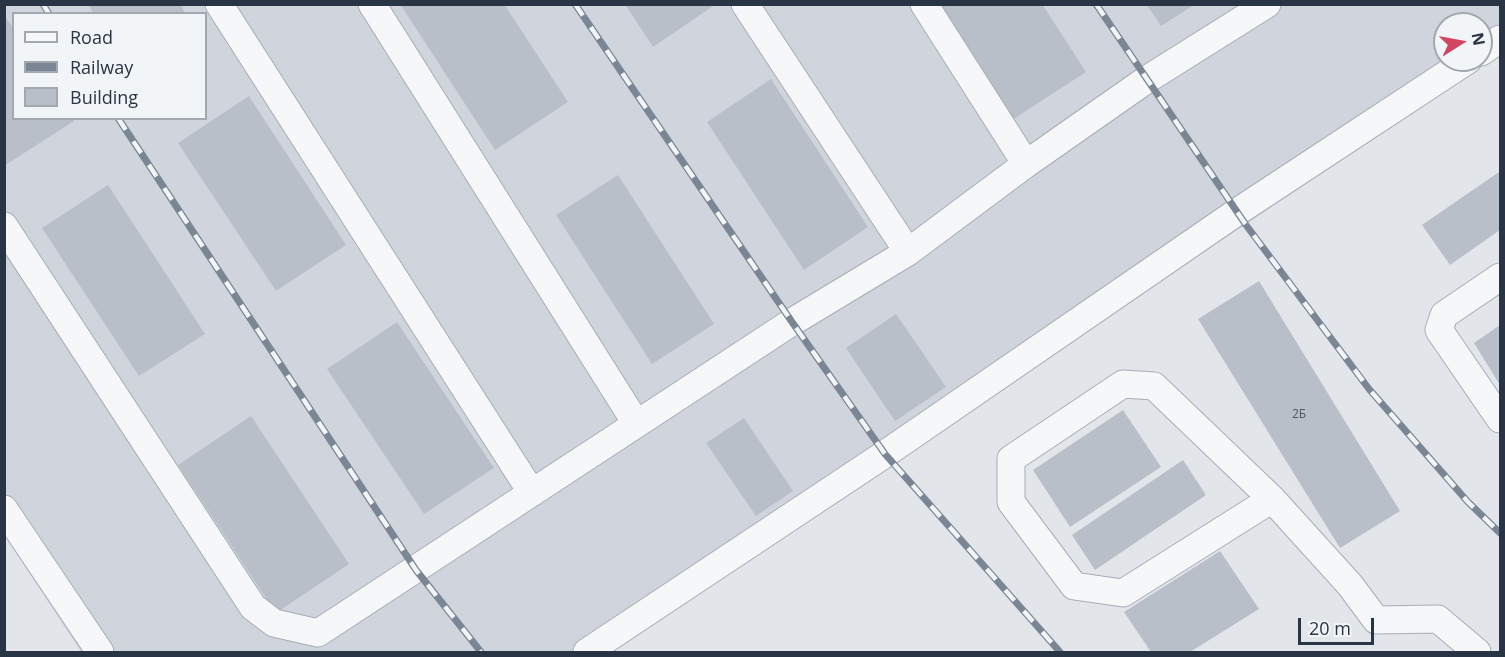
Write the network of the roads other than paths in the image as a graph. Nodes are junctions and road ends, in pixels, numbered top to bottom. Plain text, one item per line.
1 (219, 4) edge
2 (372, 4) edge
3 (745, 4) edge
4 (924, 4) edge
5 (1267, 4) edge
6 (1450, 72) edge
7 (1026, 164) junction
8 (4, 226) edge
9 (908, 252) junction
10 (1500, 277) edge
11 (1500, 419) edge
12 (636, 423) junction
13 (532, 493) junction
14 (1272, 499) junction
15 (4, 508) edge
16 (100, 652) edge
17 (587, 652) edge
18 (1477, 652) edge

1 - 13 lane
2 - 12 lane
3 - 9 lane
4 - 7 lane
5 - 7 lane
6 - 17 lane
7 - 9 lane
8 - 13 lane
9 - 12 lane
10 - 11 lane
12 - 13 lane
14 - 14 lane
14 - 18 lane
15 - 16 lane

